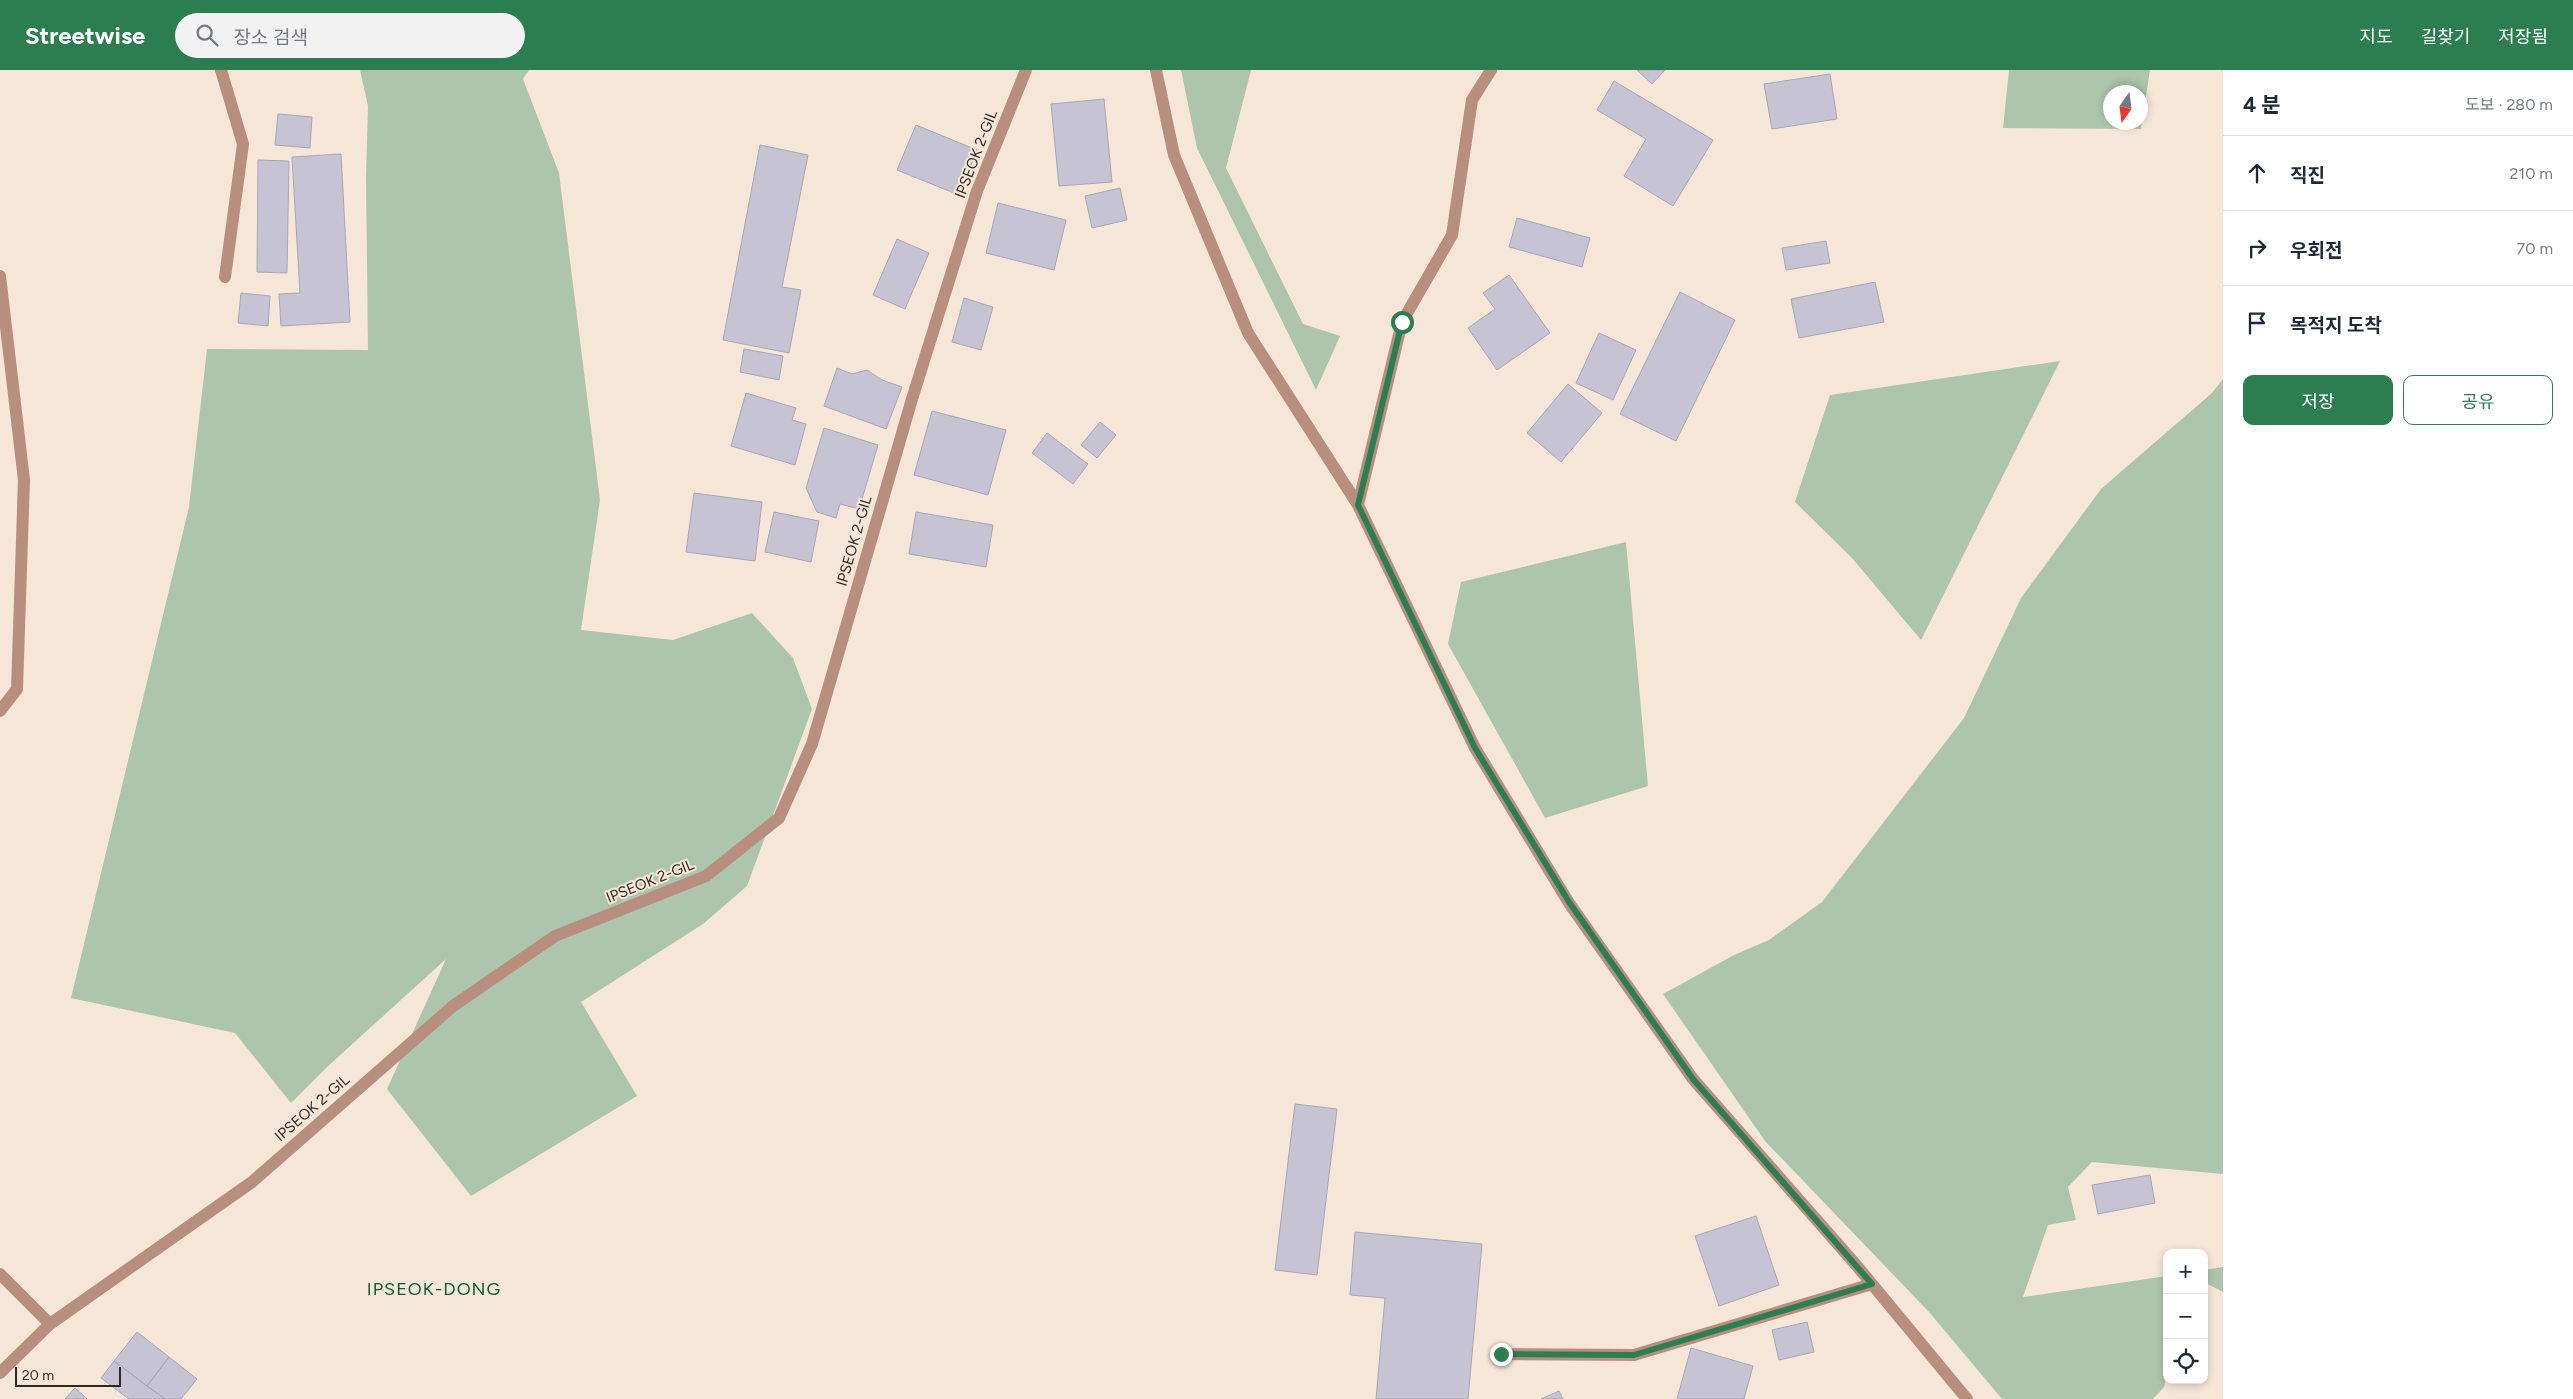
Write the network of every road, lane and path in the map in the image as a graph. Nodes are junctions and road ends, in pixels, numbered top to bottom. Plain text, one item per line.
1 (221, 70) edge
2 (1026, 70) edge
3 (1156, 70) edge
4 (1491, 70) edge
5 (0, 276) edge
6 (225, 277) dead end
7 (1358, 505) junction
8 (0, 711) edge
9 (0, 1274) edge
10 (1872, 1284) junction
11 (50, 1324) junction
12 (1501, 1354) dead end
13 (0, 1373) edge
14 (1967, 1399) edge

1 - 6 street
2 - 11 street, IPSEOK 2-GIL
3 - 7 street
4 - 7 street
5 - 8 street
7 - 10 street
9 - 11 street
10 - 12 street
10 - 14 street
11 - 13 street, IPSEOK 2-GIL

